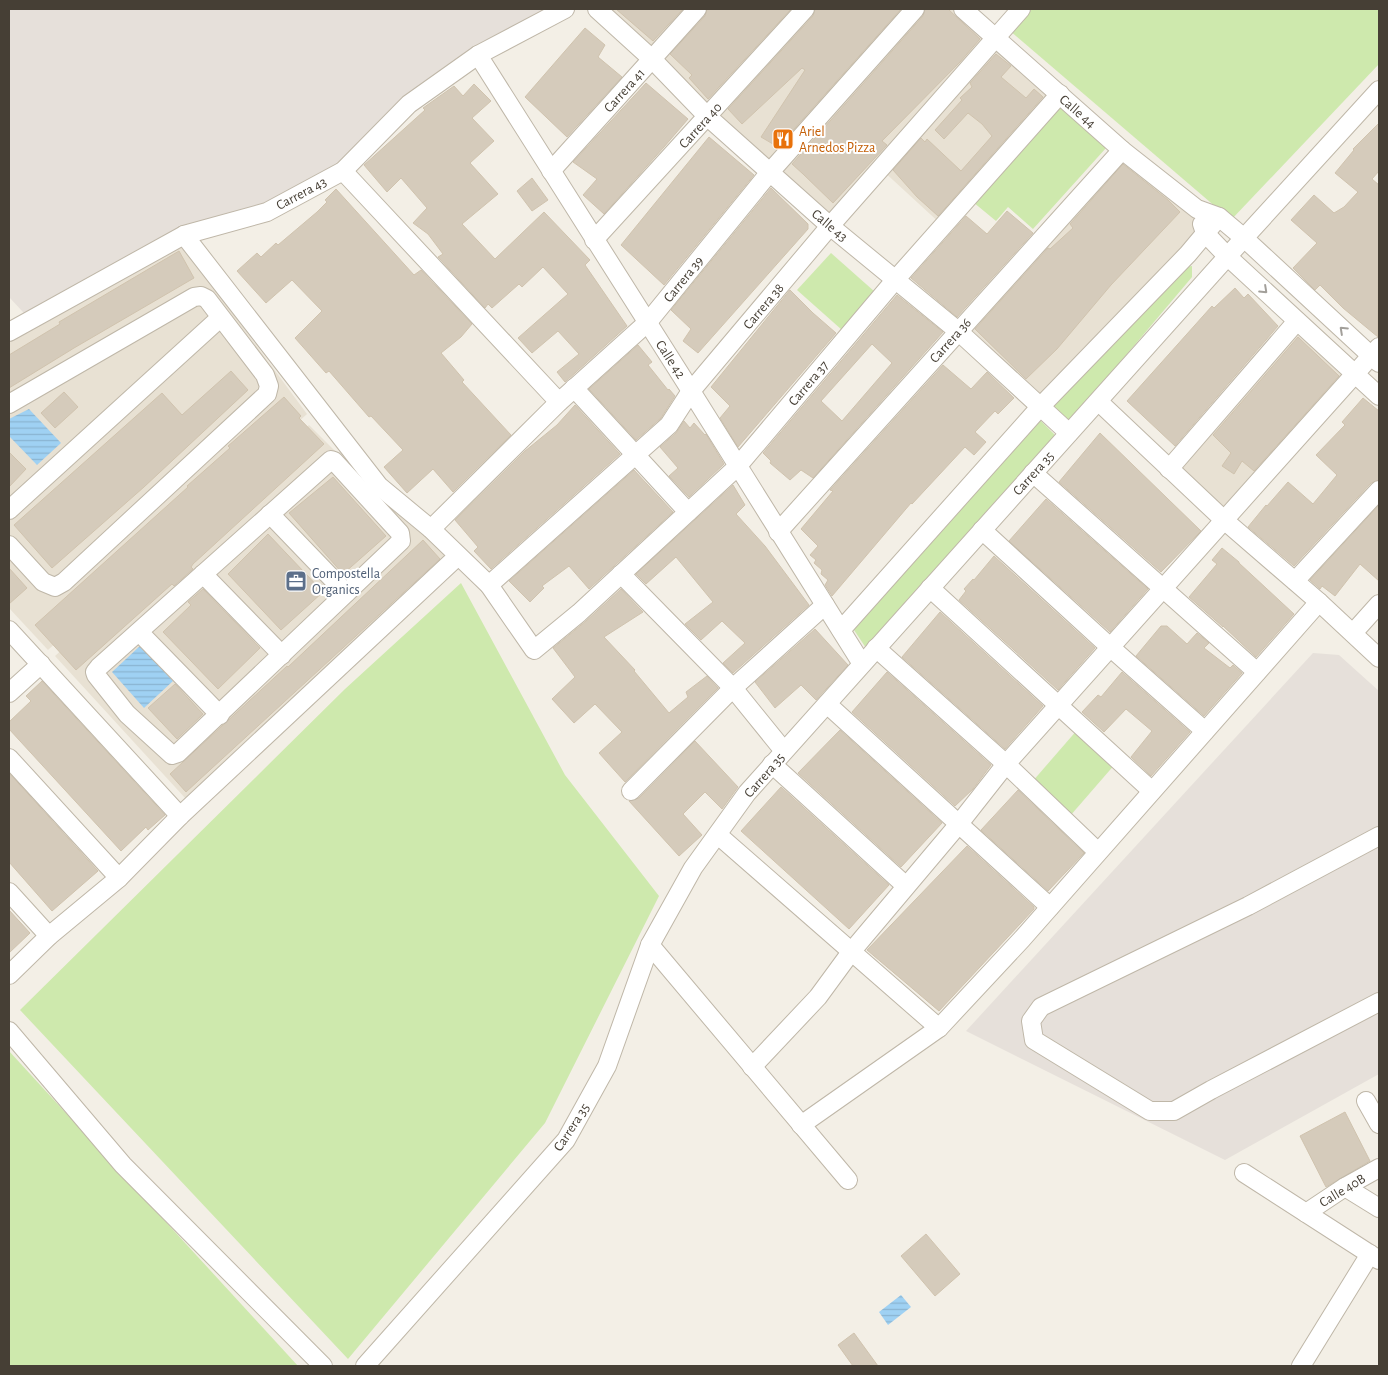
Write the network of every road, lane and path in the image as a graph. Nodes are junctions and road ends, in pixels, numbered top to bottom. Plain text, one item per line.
1 (565, 9) edge
2 (597, 9) edge
3 (697, 9) edge
4 (805, 9) edge
5 (914, 9) edge
6 (963, 9) edge
7 (1021, 9) edge
8 (995, 38) junction
9 (478, 55) junction
10 (652, 59) junction
11 (1379, 90) edge
12 (1060, 94) junction
13 (708, 117) junction
14 (1122, 150) junction
15 (343, 171) junction
16 (551, 171) junction
17 (770, 172) junction
18 (1197, 209) junction
19 (1219, 217) junction
20 (830, 226) junction
21 (1205, 234) junction
22 (184, 236) junction
23 (1244, 238) junction
24 (594, 240) junction
25 (1228, 257) junction
26 (896, 279) junction
27 (220, 318) junction
28 (1297, 321) junction
29 (648, 322) junction
30 (958, 331) junction
31 (9, 332) edge
32 (1376, 355) edge
33 (1354, 374) junction
34 (574, 388) junction
35 (691, 391) junction
36 (1379, 396) edge
37 (559, 402) junction
38 (1099, 402) junction
39 (9, 404) edge
40 (1040, 407) junction
41 (1069, 433) junction
42 (636, 454) junction
43 (737, 467) junction
44 (1169, 468) junction
45 (1033, 473) junction
46 (1379, 490) edge
47 (9, 510) edge
48 (688, 512) junction
49 (270, 514) junction
50 (1224, 520) junction
51 (431, 529) junction
52 (982, 530) junction
53 (778, 532) junction
54 (9, 545) edge
55 (458, 556) junction
56 (203, 574) junction
57 (621, 574) junction
58 (1295, 581) junction
59 (489, 585) junction
60 (930, 588) junction
61 (1163, 588) junction
62 (346, 593) junction
63 (1319, 602) junction
64 (1379, 604) edge
65 (825, 605) junction
66 (9, 630) edge
67 (841, 630) junction
68 (139, 632) junction
69 (1352, 633) junction
70 (1110, 647) junction
71 (876, 648) junction
72 (282, 655) junction
73 (1379, 658) edge
74 (41, 664) junction
75 (862, 664) junction
76 (1257, 672) junction
77 (733, 688) junction
78 (9, 693) edge
79 (827, 704) junction
80 (1058, 705) junction
81 (127, 714) junction
82 (220, 715) junction
83 (1205, 731) junction
84 (106, 734) junction
85 (9, 758) edge
86 (778, 758) junction
87 (1006, 764) junction
88 (631, 791) dead end
89 (1152, 791) junction
90 (180, 816) junction
91 (958, 825) junction
92 (718, 835) junction
93 (1379, 836) edge
94 (1098, 852) junction
95 (119, 878) junction
96 (906, 886) junction
97 (9, 892) edge
98 (1050, 907) junction
99 (49, 936) junction
100 (650, 946) junction
101 (851, 952) junction
102 (9, 975) edge
103 (1379, 1002) edge
104 (939, 1028) junction
105 (9, 1030) edge
106 (752, 1066) junction
107 (1366, 1101) dead end
108 (1379, 1124) edge
109 (801, 1125) junction
110 (1379, 1168) edge
111 (1244, 1173) dead end
112 (848, 1180) dead end
113 (1345, 1187) junction
114 (1379, 1208) edge
115 (1306, 1213) junction
116 (1375, 1257) edge
117 (323, 1366) edge
118 (365, 1366) edge
119 (1301, 1366) edge

1 - 9 street, Carrera 43
2 - 10 street, Calle 43
3 - 10 street, Carrera 41
4 - 13 street, Carrera 40
5 - 17 street, Carrera 39
6 - 8 street, Calle 44
7 - 8 street, Carrera 38
8 - 12 street, Calle 44
8 - 20 street, Carrera 38
9 - 15 street, Carrera 43
9 - 16 street, Calle 42
10 - 13 street, Calle 43
10 - 16 street, Carrera 41
11 - 23 street, Carrera 35
12 - 14 street, Calle 44
12 - 26 street, Carrera 37
13 - 17 street, Calle 43
13 - 24 street, Carrera 40
14 - 18 street, Calle 44
14 - 30 street, Carrera 36
15 - 22 street, Carrera 43
15 - 37 street
16 - 24 street, Calle 42
17 - 20 street, Calle 43
17 - 29 street, Carrera 39
18 - 19 street, Calle 44
18 - 21 street
19 - 21 street
19 - 23 street, Calle 44
20 - 26 street, Calle 43
20 - 35 street, Carrera 38
21 - 25 street
21 - 40 street
22 - 31 street, Carrera 43
22 - 51 street
23 - 25 street, Carrera 35
32 -> 23 street, Calle 44
24 - 29 street, Calle 42
25 -> 28 street
25 - 38 street, Carrera 35
26 - 30 street, Calle 43
26 - 43 street, Carrera 37
27 - 39 street
27 - 47 street
27 - 54 street
28 - 33 street
28 - 44 street
29 - 34 street, Carrera 39
29 - 35 street, Calle 42
30 - 40 street, Calle 43
30 - 53 street, Carrera 36
32 - 33 street
33 - 36 street
33 - 50 street
34 - 37 street, Carrera 39
34 - 42 street
35 - 42 street, Carrera 38
35 - 43 street, Calle 42
37 - 51 street, Carrera 39
38 - 41 street, Carrera 35
38 - 44 street
40 - 41 street, Calle 43
40 - 67 street
41 - 45 street, Carrera 35
42 - 48 street
42 - 59 street, Carrera 38
43 - 48 street, Carrera 37
43 - 53 street, Calle 42
44 - 50 street
45 - 52 street, Carrera 35
45 - 61 street
46 - 58 street
48 - 57 street, Carrera 37
49 - 56 street
49 - 62 street
49 - 62 street
50 - 58 street
50 - 61 street
51 - 55 street
52 - 60 street, Carrera 35
52 - 70 street
53 - 65 street, Calle 42
55 - 59 street
55 - 90 street
56 - 68 street
56 - 72 street
57 - 59 street, Carrera 37
57 - 77 street
58 - 63 street
60 - 71 street, Carrera 35
60 - 80 street
61 - 70 street
61 - 76 street
62 - 72 street
63 - 69 street
63 - 76 street
64 - 69 street
65 - 67 street, Calle 42
65 - 77 street
66 - 74 street
67 - 75 street, Calle 42
68 - 81 street
68 - 82 street
69 - 73 street
70 - 80 street
70 - 83 street
71 - 75 street, Carrera 35
71 - 87 street
72 - 82 street
74 - 78 street
74 - 84 street
75 - 79 street, Carrera 35
76 - 83 street
77 - 86 street
77 - 88 street
79 - 86 street, Carrera 35
79 - 91 street
80 - 87 street
80 - 89 street
81 - 82 street
81 - 84 street
83 - 89 street
84 - 90 street
85 - 95 street
86 - 92 street, Carrera 35
86 - 96 street
87 - 91 street
87 - 94 street
89 - 94 street
90 - 95 street
91 - 96 street
91 - 98 street
92 - 100 street, Carrera 35
92 - 101 street
93 - 103 street
94 - 98 street
95 - 99 street
96 - 101 street
97 - 99 street
98 - 104 street
99 - 102 street
100 - 106 street
100 - 118 street, Carrera 35
101 - 104 street
101 - 106 street
104 - 109 street
105 - 117 street
106 - 109 street
107 - 108 street
109 - 112 street
110 - 113 street, Calle 40B
111 - 115 street
113 - 114 street
113 - 115 street, Calle 40B
115 - 116 street
116 - 119 street

